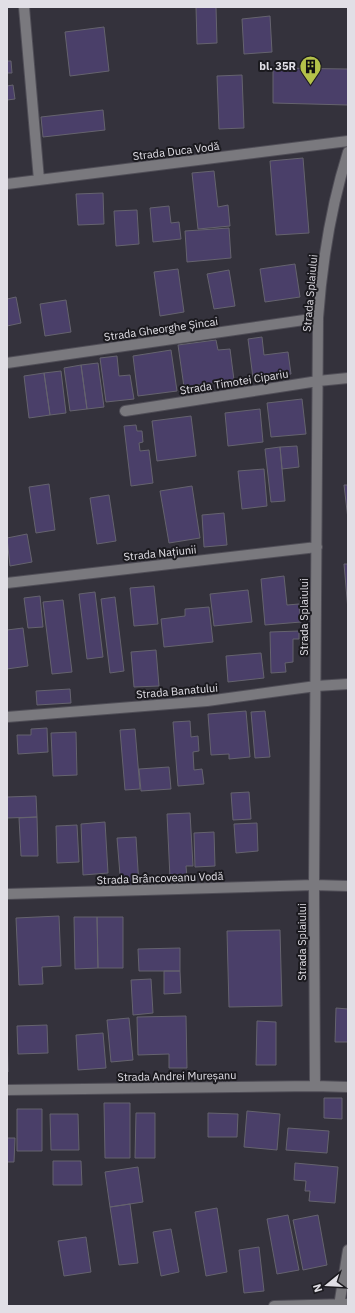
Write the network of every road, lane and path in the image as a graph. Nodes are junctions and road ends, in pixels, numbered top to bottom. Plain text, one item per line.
1 (24, 7) edge
2 (348, 142) edge
3 (348, 152) edge
4 (39, 180) junction
5 (7, 184) edge
6 (318, 318) junction
7 (7, 363) edge
8 (348, 378) edge
9 (318, 381) junction
10 (125, 411) dead end
11 (316, 547) junction
12 (7, 583) edge
13 (348, 684) edge
14 (316, 686) junction
15 (7, 717) edge
16 (314, 885) junction
17 (348, 886) edge
18 (7, 894) edge
19 (315, 1086) junction
20 (348, 1087) edge
21 (7, 1090) edge
22 (348, 1250) edge
23 (342, 1305) edge
24 (274, 1306) edge

1 - 4 street
2 - 4 street, Strada Duca Vodă
3 - 6 street, Strada Splaiului
4 - 5 street, Strada Duca Vodă
6 - 7 street, Strada Gheorghe Șincai
6 - 9 street, Strada Splaiului
8 - 9 street, Strada Timotei Cipariu
9 - 10 street, Strada Timotei Cipariu
9 - 11 street, Strada Splaiului
11 - 12 street, Strada Națiunii
11 - 14 street, Strada Splaiului
13 - 14 street, Strada Banatului
14 - 15 street, Strada Banatului
14 - 16 street, Strada Splaiului
16 - 17 street, Strada Brâncoveanu Vodă
16 - 18 street, Strada Brâncoveanu Vodă
16 - 19 street, Strada Splaiului
19 - 20 street, Strada Andrei Mureșanu
19 - 21 street, Strada Andrei Mureșanu
22 - 23 street
23 - 24 street

